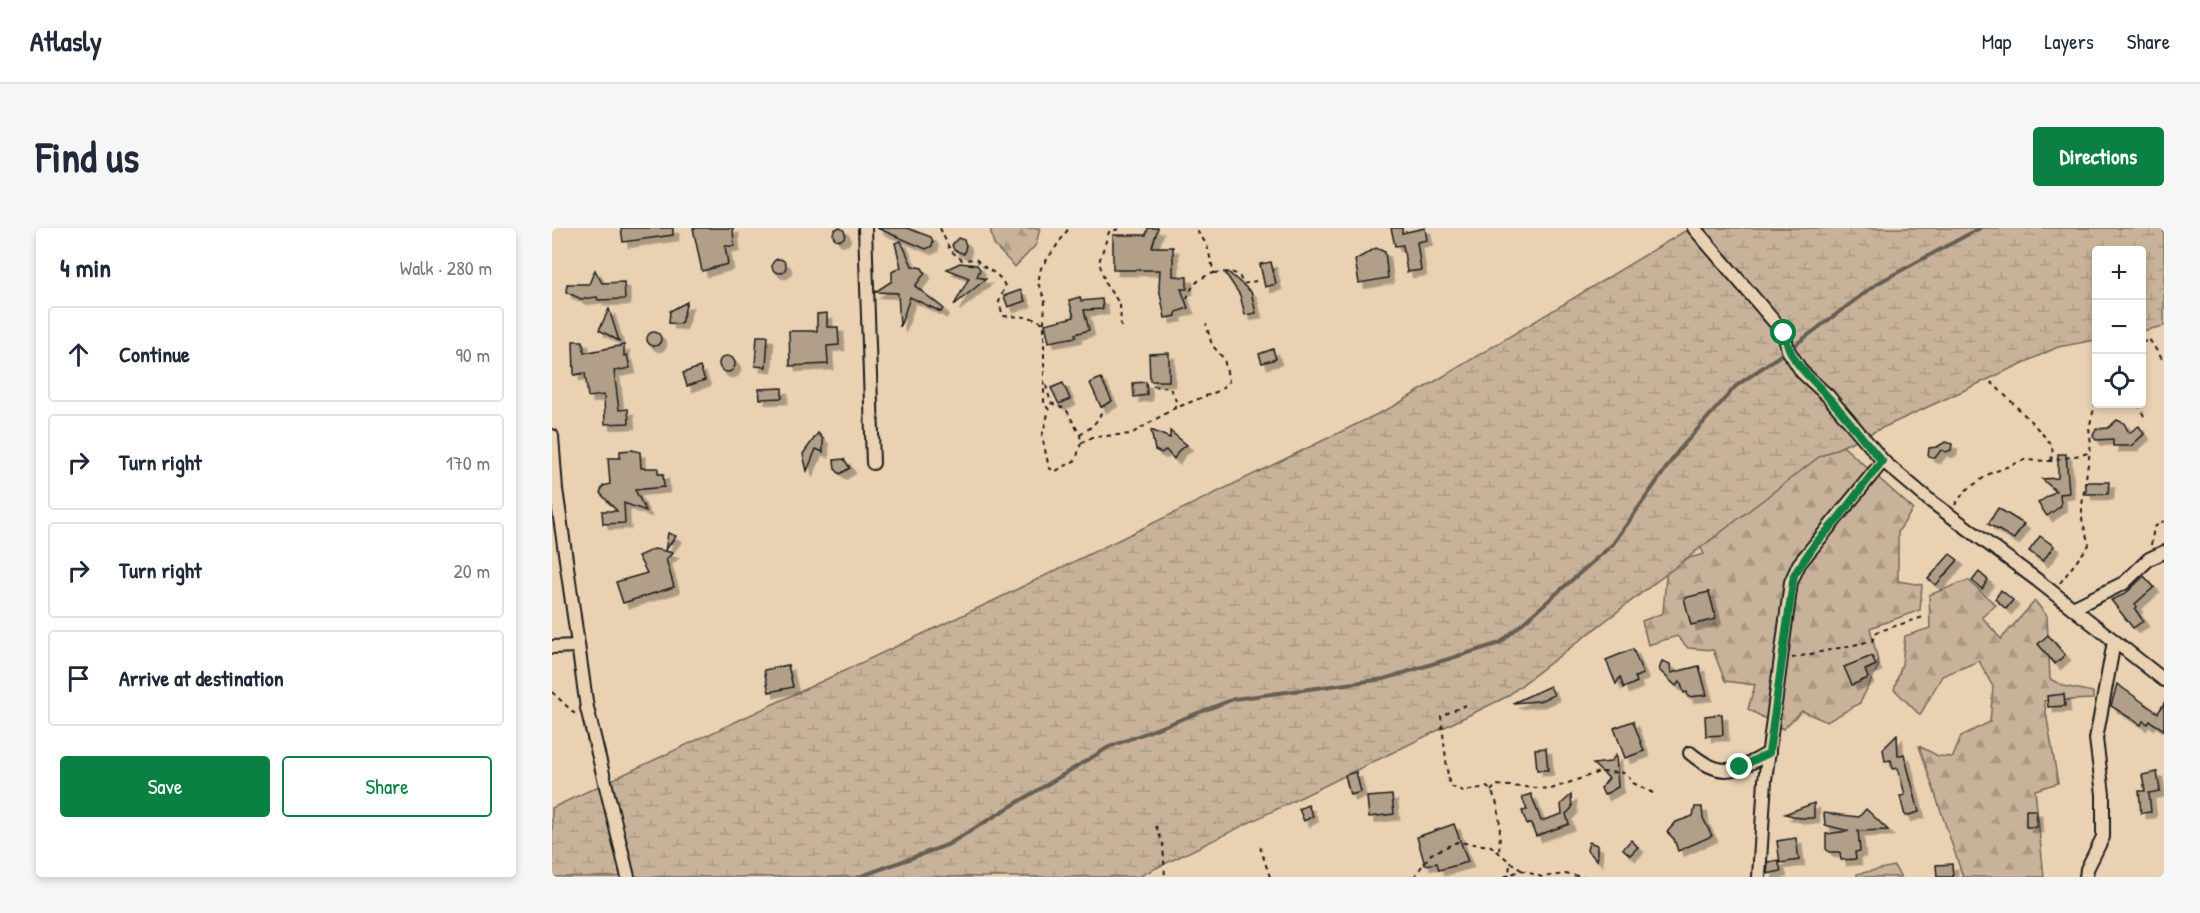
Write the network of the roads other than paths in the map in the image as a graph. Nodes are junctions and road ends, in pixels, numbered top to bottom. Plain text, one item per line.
1 (865, 228) edge
2 (1694, 228) edge
3 (552, 436) edge
4 (1882, 461) junction
5 (873, 464) dead end
6 (2164, 552) edge
7 (2073, 608) junction
8 (2114, 642) junction
9 (578, 646) junction
10 (552, 648) edge
11 (2164, 680) edge
12 (1690, 753) dead end
13 (1769, 753) junction
14 (628, 877) edge
15 (1759, 877) edge
16 (2086, 877) edge

1 - 5 street
2 - 4 street
3 - 9 street
4 - 7 street
4 - 13 street
6 - 7 street
7 - 8 street
8 - 11 street
8 - 16 street
9 - 10 street
9 - 14 street
12 - 13 street
13 - 15 street

